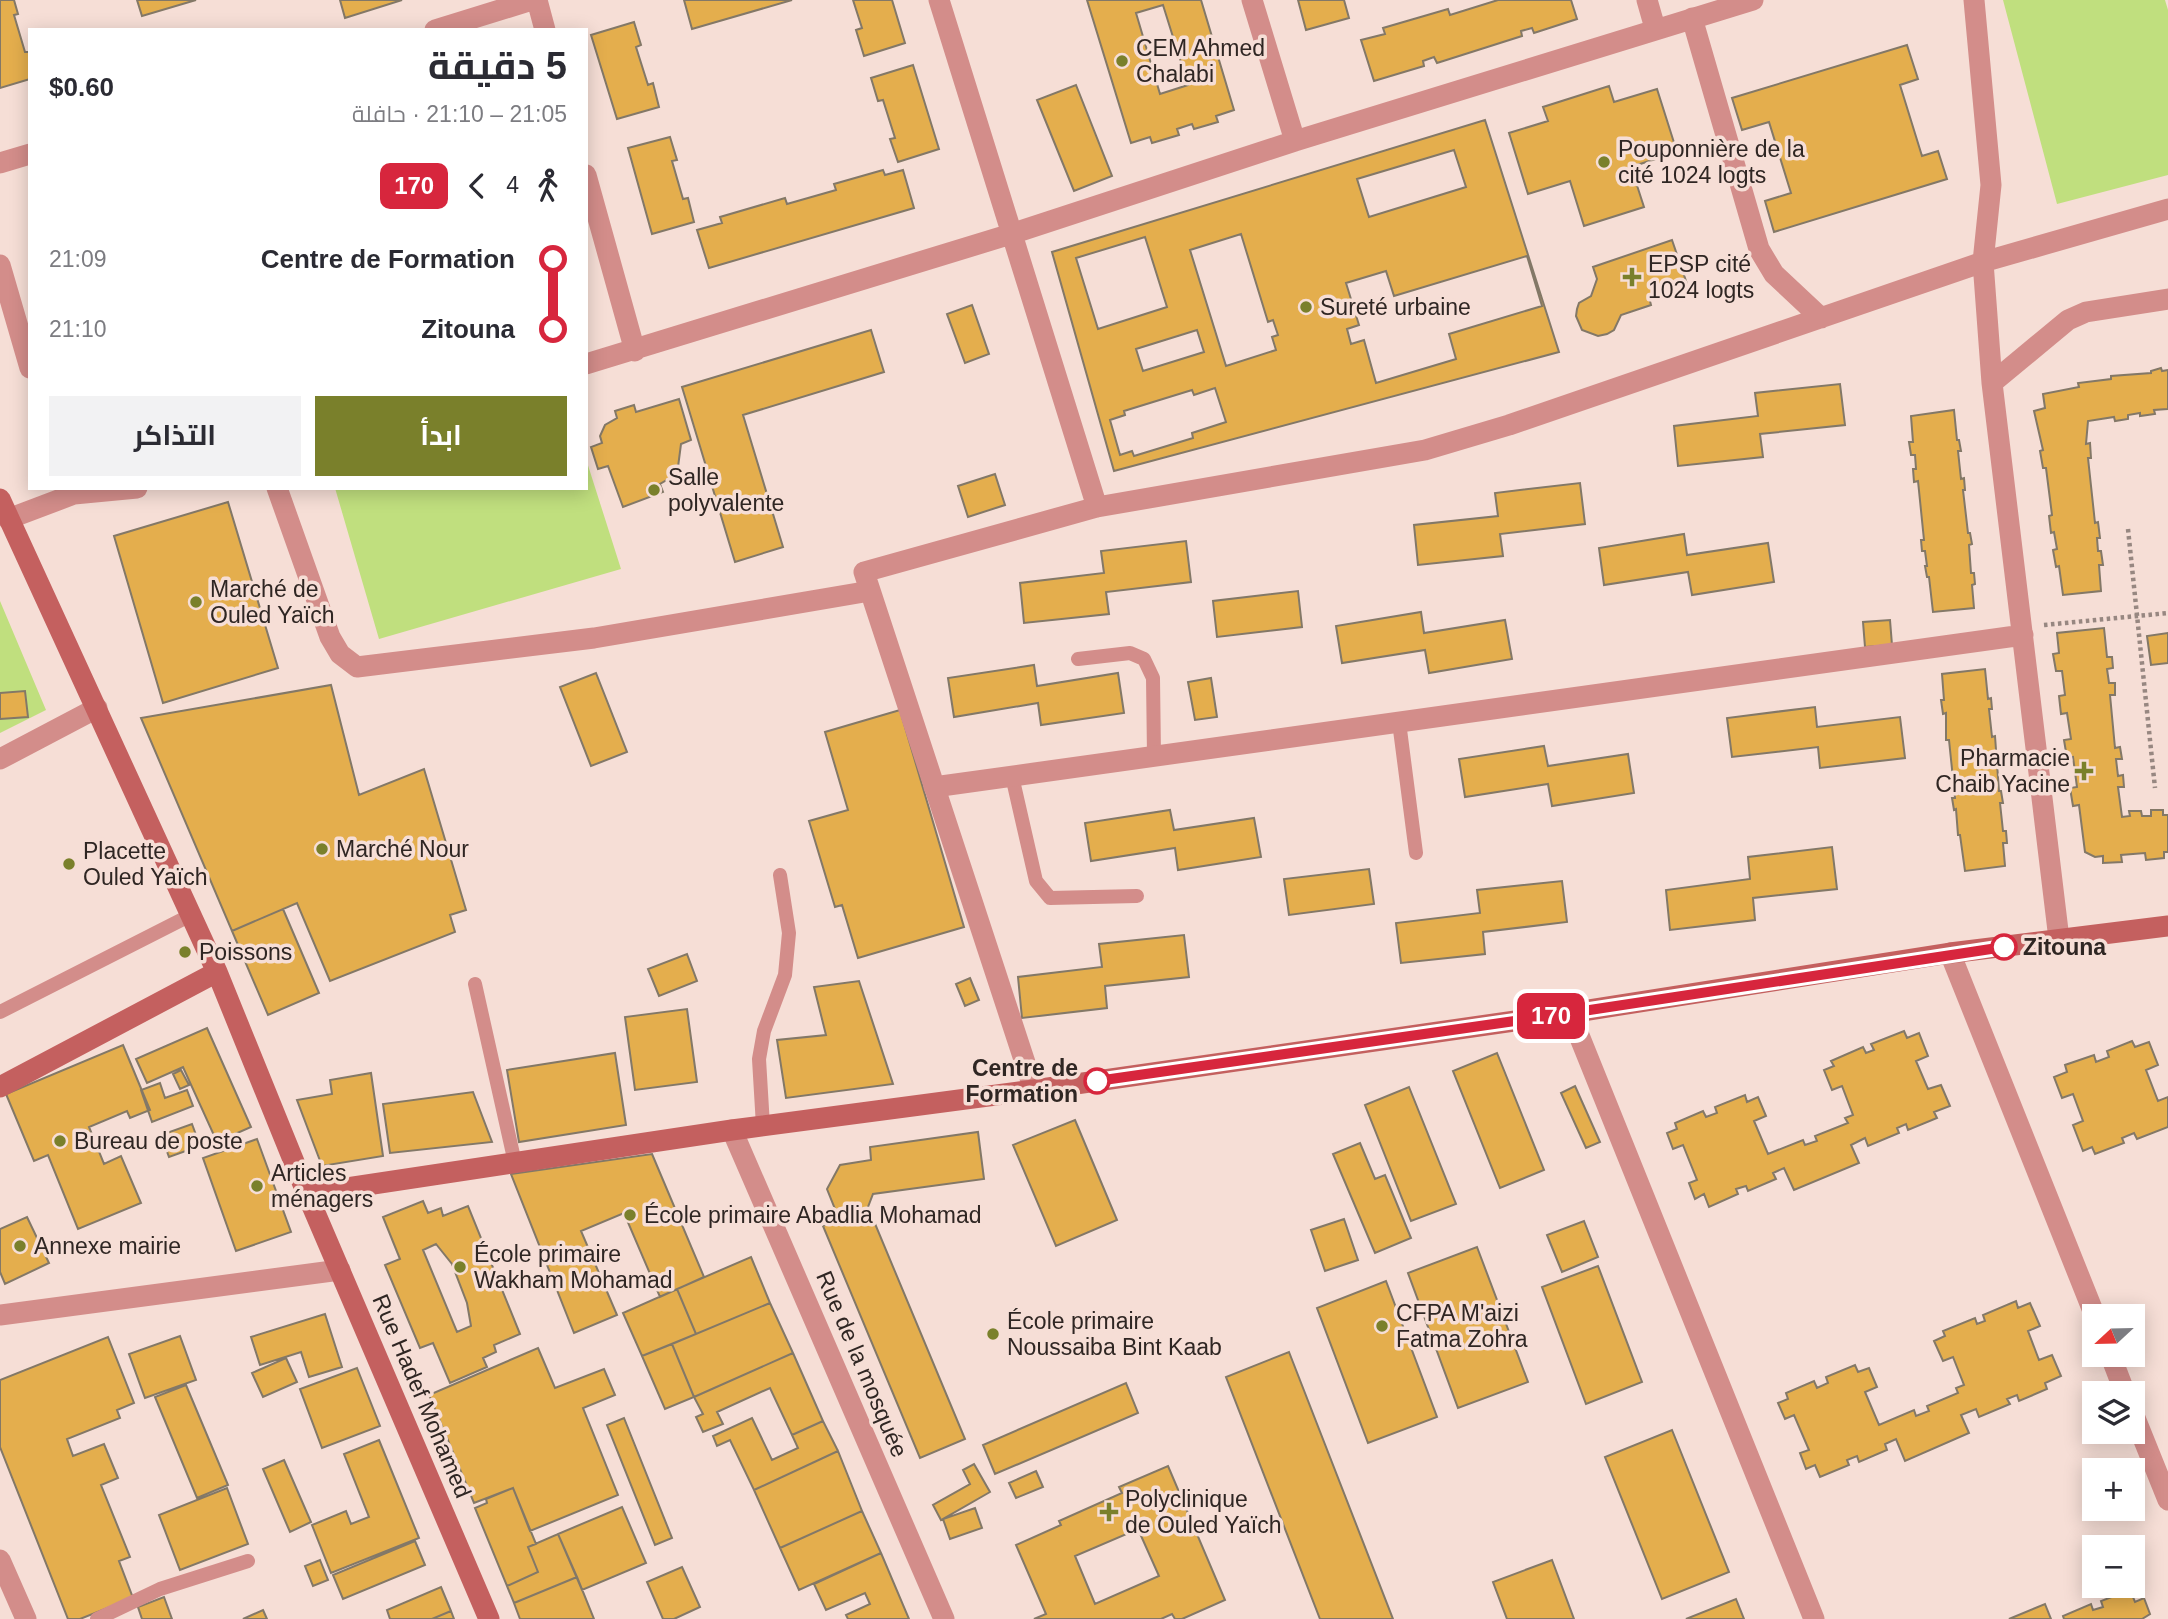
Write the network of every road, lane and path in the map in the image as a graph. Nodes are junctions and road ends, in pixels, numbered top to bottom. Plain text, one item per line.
1 (535, 0) edge
2 (939, 0) edge
3 (1252, 0) edge
4 (1647, 0) edge
5 (1753, 0) edge
6 (1975, 0) edge
7 (1692, 18) junction
8 (442, 28) edge
9 (544, 28) edge
10 (1655, 28) junction
11 (1295, 141) junction
12 (28, 155) edge
13 (0, 163) edge
14 (588, 182) edge
15 (2168, 209) edge
16 (1011, 234) junction
17 (1983, 262) junction
18 (0, 265) edge
19 (2168, 299) edge
20 (1821, 318) junction
21 (635, 351) junction
22 (28, 356) edge
23 (588, 364) edge
24 (1992, 383) junction
25 (94, 490) edge
26 (278, 490) edge
27 (73, 491) edge
28 (0, 499) edge
29 (1097, 507) junction
30 (8, 519) junction
31 (2128, 529) dead end
32 (870, 591) junction
33 (2168, 613) edge
34 (2137, 616) junction
35 (2022, 631) junction
36 (1078, 659) dead end
37 (96, 708) junction
38 (1399, 722) junction
39 (1154, 756) junction
40 (0, 759) edge
41 (1012, 776) junction
42 (934, 787) junction
43 (2155, 789) dead end
44 (1416, 853) dead end
45 (780, 875) dead end
46 (1138, 896) dead end
47 (191, 915) junction
48 (2168, 926) edge
49 (2059, 939) junction
50 (1950, 953) junction
51 (216, 972) junction
52 (475, 984) dead end
53 (0, 1012) edge
54 (1570, 1013) junction
55 (0, 1087) edge
56 (1034, 1090) junction
57 (763, 1126) junction
58 (732, 1130) junction
59 (515, 1163) junction
60 (307, 1194) junction
61 (340, 1270) junction
62 (2090, 1304) edge
63 (0, 1315) edge
64 (2145, 1443) edge
65 (2168, 1500) edge
66 (0, 1560) edge
67 (248, 1561) dead end
68 (26, 1619) edge
69 (97, 1619) edge
70 (489, 1619) edge
71 (944, 1619) edge
72 (1814, 1619) edge

1 - 8 street
1 - 9 street
2 - 16 street
3 - 11 street
4 - 10 street
5 - 7 street
6 - 17 street
7 - 10 street
7 - 20 street
10 - 11 street
11 - 16 street
12 - 13 street
14 - 21 street
15 - 17 street
16 - 21 street
16 - 29 street
17 - 20 street
17 - 24 street
18 - 22 street
19 - 24 street
20 - 29 street
21 - 23 street
24 - 35 street
25 - 27 street
26 - 32 street
27 - 30 street
28 - 30 street, Rue Hadef Mohamed
29 - 32 street
30 - 37 street, Rue Hadef Mohamed
31 - 34 path
32 - 42 street
33 - 34 path
34 - 35 path
34 - 43 path
35 - 38 street
35 - 49 street
36 - 39 lane
37 - 40 street
37 - 47 street, Rue Hadef Mohamed
38 - 39 street
38 - 44 lane
39 - 41 street
41 - 42 street
41 - 46 lane
42 - 56 street
45 - 57 lane
47 - 51 street, Rue Hadef Mohamed
47 - 53 lane
48 - 49 street
49 - 50 street
50 - 54 street
50 - 62 street
51 - 55 street
51 - 60 street, Rue Hadef Mohamed
52 - 59 lane
54 - 56 street
54 - 72 street
56 - 57 street
57 - 58 street
58 - 59 street
58 - 71 street, Rue de la mosquée
59 - 60 street
60 - 61 street, Rue Hadef Mohamed
61 - 63 street
61 - 70 street, Rue Hadef Mohamed
64 - 65 street
66 - 68 street
67 - 69 lane

